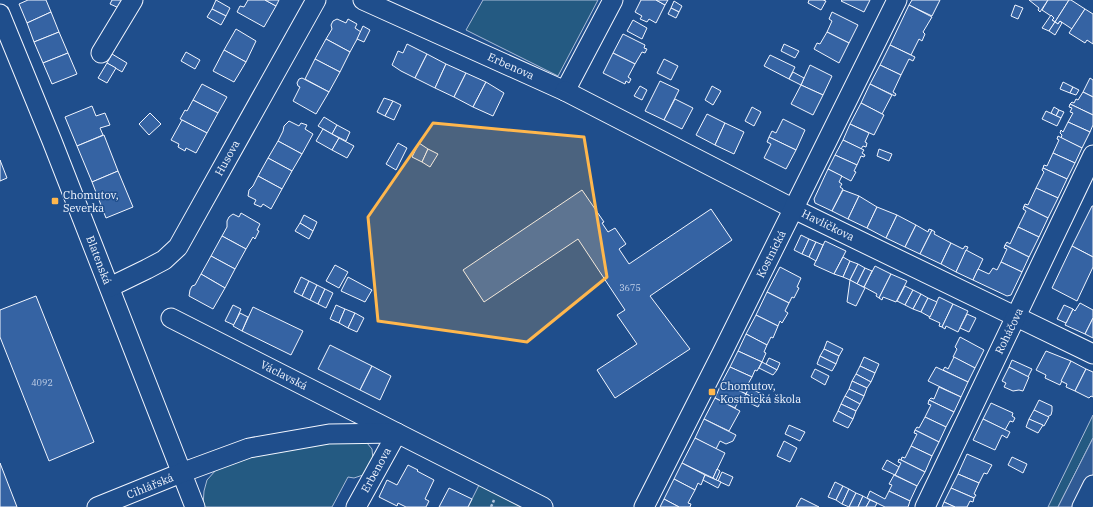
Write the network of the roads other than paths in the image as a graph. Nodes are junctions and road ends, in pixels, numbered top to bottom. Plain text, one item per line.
1 (133, 0) edge
2 (316, 0) edge
3 (364, 0) edge
4 (613, 0) edge
5 (897, 0) edge
6 (0, 14) edge
7 (101, 53) dead end
8 (565, 91) junction
9 (1093, 155) edge
10 (794, 209) junction
11 (110, 287) junction
12 (1016, 317) junction
13 (171, 318) dead end
14 (1093, 354) edge
15 (397, 433) junction
16 (181, 473) junction
17 (1093, 485) edge
18 (98, 507) edge
19 (195, 507) edge
20 (356, 507) edge
21 (543, 507) edge
22 (644, 507) edge
23 (925, 507) edge
24 (1082, 507) edge

1 - 7 street
2 - 11 street, Husova
3 - 8 street, Erbenova
4 - 8 street
5 - 10 street, Kostnická
6 - 11 street, Blatenská
8 - 10 street, Havlíčkova
9 - 12 street, Roháčova
10 - 12 street, Havlíčkova
10 - 22 street, Kostnická
11 - 16 street, Blatenská
12 - 14 street, Havlíčkova
12 - 23 street, Roháčova
13 - 15 street, Václavská
15 - 16 street, Václavská
15 - 20 street, Erbenova
15 - 21 street, Václavská
16 - 18 street, Cihlářská
16 - 19 street, Blatenská
17 - 24 street

